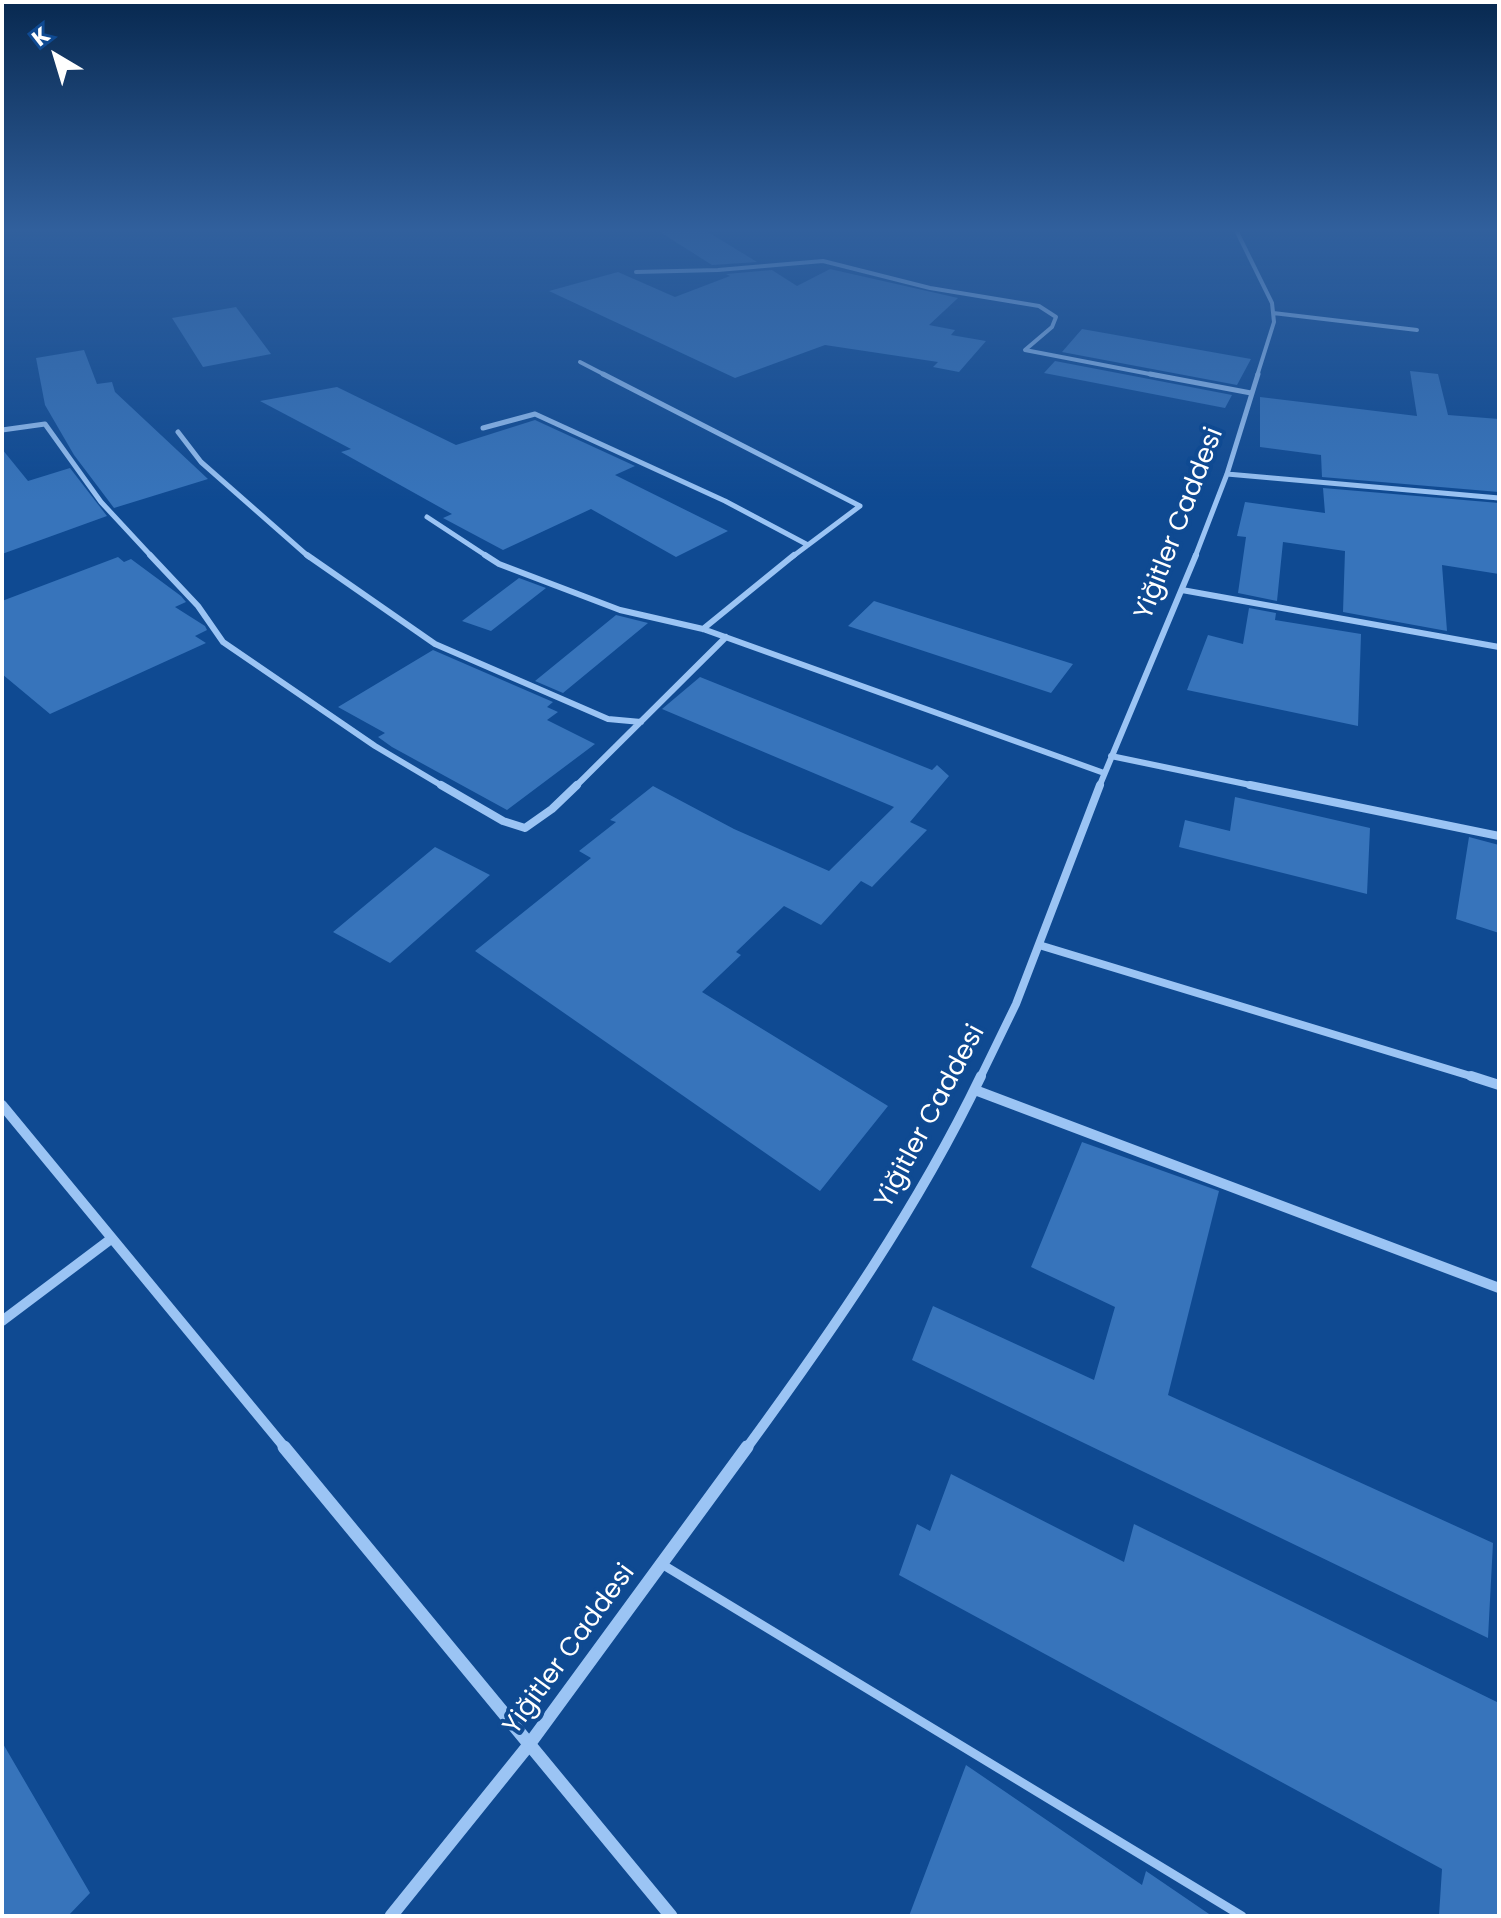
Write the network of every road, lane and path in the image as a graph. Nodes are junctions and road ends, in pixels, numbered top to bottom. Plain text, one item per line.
1 (1054, 322) edge
2 (1274, 322) edge
3 (1345, 322) edge
4 (1417, 330) dead end
5 (580, 362) dead end
6 (1251, 393) junction
7 (483, 428) dead end
8 (2, 430) edge
9 (178, 432) dead end
10 (1227, 474) junction
11 (1499, 498) edge
12 (427, 517) dead end
13 (808, 545) junction
14 (1182, 590) junction
15 (703, 629) junction
16 (726, 637) junction
17 (1499, 647) edge
18 (641, 722) junction
19 (1111, 756) junction
20 (1104, 773) junction
21 (1499, 836) edge
22 (1039, 945) junction
23 (1499, 1085) edge
24 (975, 1090) junction
25 (2, 1105) edge
26 (111, 1239) junction
27 (1499, 1288) edge
28 (2, 1321) edge
29 (660, 1563) junction
30 (528, 1746) junction
31 (391, 1916) edge
32 (671, 1916) edge
33 (1242, 1916) edge

1 - 6 street
2 - 6 street, Yiğitler Caddesi
3 - 4 street
5 - 13 street
6 - 10 street, Yiğitler Caddesi
7 - 13 street
8 - 18 street
9 - 18 street
10 - 11 street
10 - 14 street, Yiğitler Caddesi
12 - 15 street
13 - 15 street
14 - 17 street
14 - 19 street, Yiğitler Caddesi
15 - 16 street
16 - 18 street
16 - 20 street
19 - 20 street, Yiğitler Caddesi
19 - 21 street
20 - 22 street, Yiğitler Caddesi
22 - 23 street
22 - 24 street, Yiğitler Caddesi
24 - 27 street
24 - 29 street, Yiğitler Caddesi
25 - 26 street
26 - 28 street
26 - 30 street
29 - 30 street, Yiğitler Caddesi
29 - 33 lane
30 - 31 street, Yiğitler Caddesi
30 - 32 street

